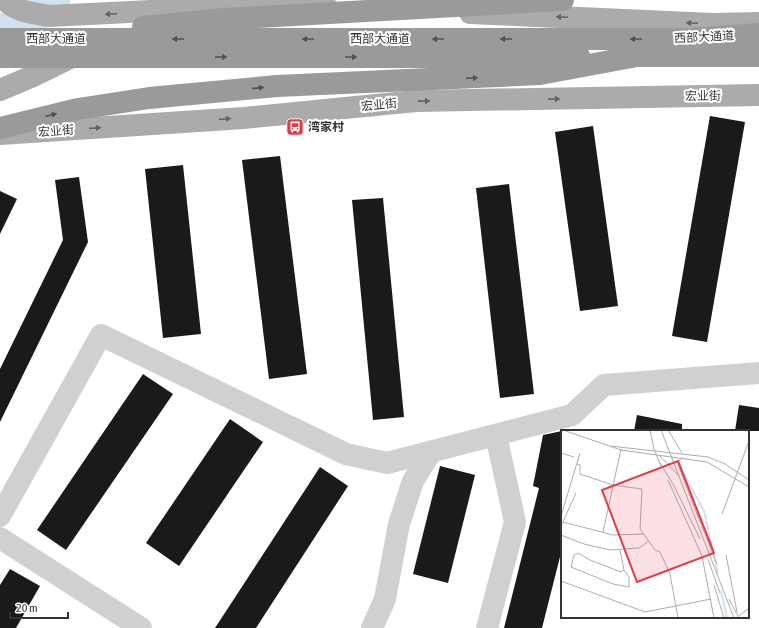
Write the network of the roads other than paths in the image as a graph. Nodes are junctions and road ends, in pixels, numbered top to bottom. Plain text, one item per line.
1 (563, 0) edge
2 (8, 3) edge
3 (161, 11) junction
4 (759, 23) edge
5 (128, 28) junction
6 (759, 34) edge
7 (0, 39) edge
8 (637, 56) junction
9 (728, 56) junction
10 (759, 56) edge
11 (0, 57) edge
12 (759, 60) edge
13 (6, 88) edge
14 (759, 95) edge
15 (0, 128) edge
16 (0, 134) edge
17 (759, 373) edge
18 (496, 435) junction
19 (431, 452) junction
20 (0, 516) edge
21 (0, 538) edge
22 (141, 628) edge
23 (372, 628) edge
24 (487, 628) edge

1 - 5 highway, bridge
3 -> 2 main road
4 -> 3 main road
3 - 5 main road
5 - 13 main road, bridge
6 -> 7 highway, 西部大通道, bridge
8 - 9 highway, 西部大通道
11 -> 8 highway, 西部大通道, bridge
15 -> 8 highway
9 - 10 highway, 西部大通道
9 - 12 highway
16 -> 14 main road, 宏业街
17 - 18 street
18 - 19 street
18 - 24 street
19 - 20 street
19 - 23 street
21 - 22 street

